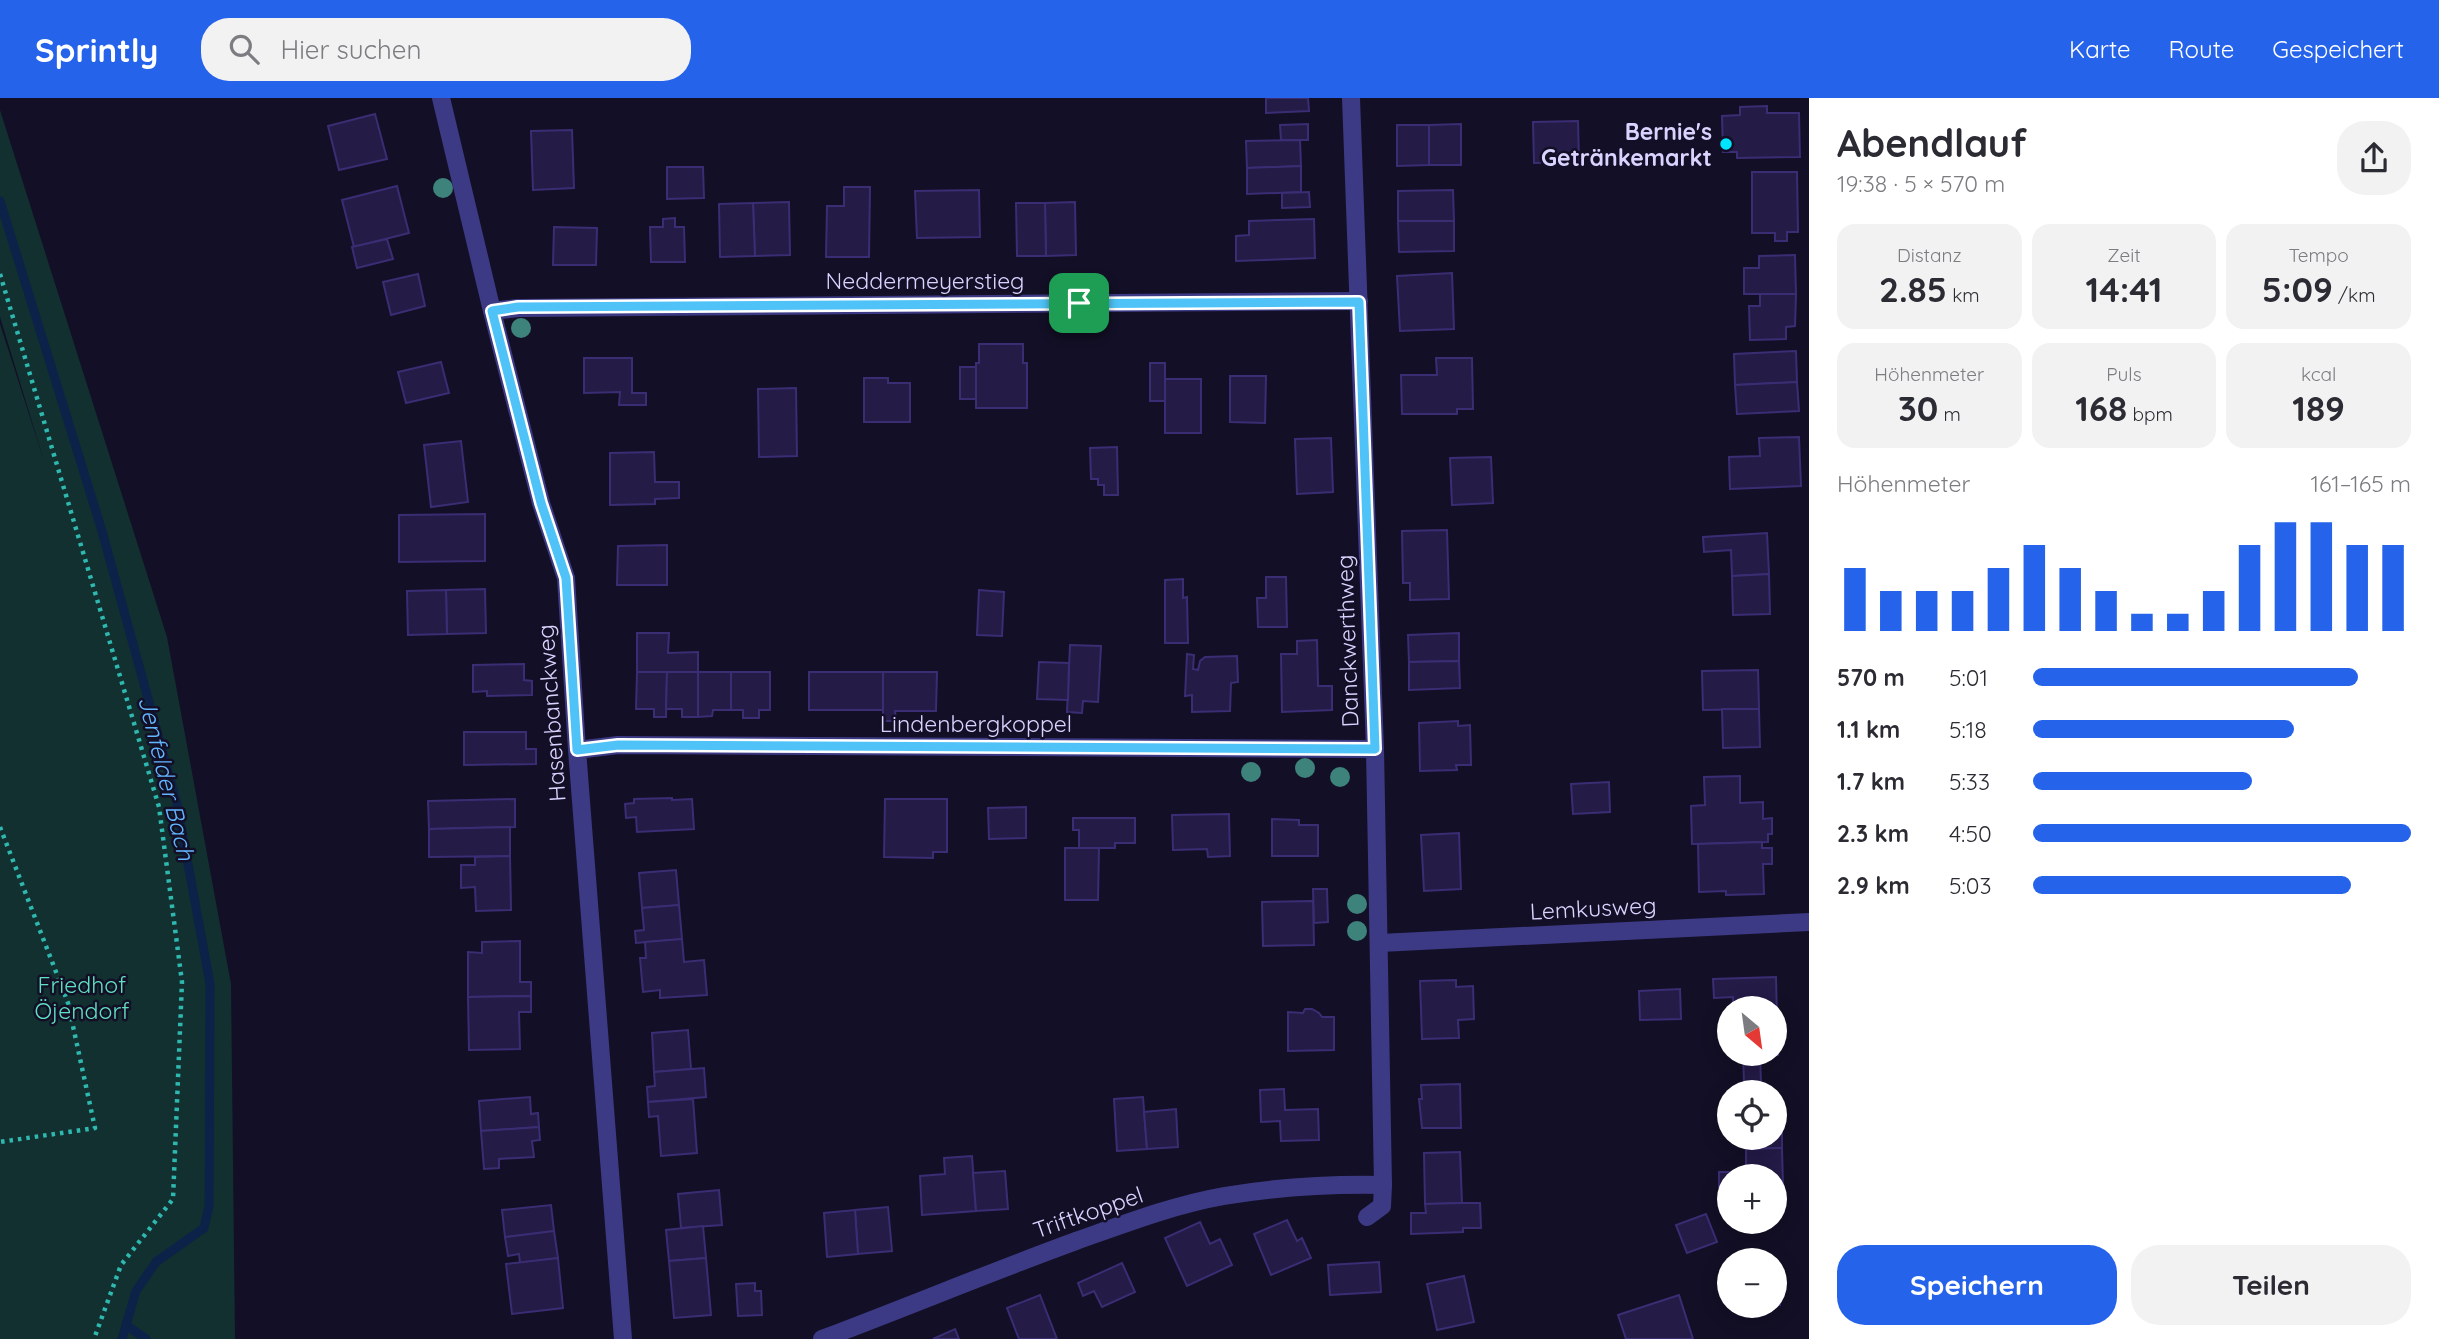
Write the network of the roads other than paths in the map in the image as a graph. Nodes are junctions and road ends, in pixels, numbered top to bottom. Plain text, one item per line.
1 (441, 98) edge
2 (1351, 98) edge
3 (1359, 302) junction
4 (492, 311) junction
5 (1375, 749) junction
6 (577, 750) junction
7 (1809, 922) edge
8 (1380, 943) junction
9 (1383, 1185) junction
10 (1367, 1217) dead end
11 (623, 1339) edge
12 (822, 1339) edge

1 - 4 street, Hasenbanckweg
2 - 3 street, Danckwerthweg
3 - 4 street, Neddermeyerstieg
3 - 5 street, Danckwerthweg
4 - 6 street, Hasenbanckweg
5 - 6 street, Lindenbergkoppel
5 - 8 street, Danckwerthweg
6 - 11 street, Hasenbanckweg
7 - 8 street, Lemkusweg
8 - 9 street, Danckwerthweg
9 - 10 street, Danckwerthweg
9 - 12 street, Triftkoppel

